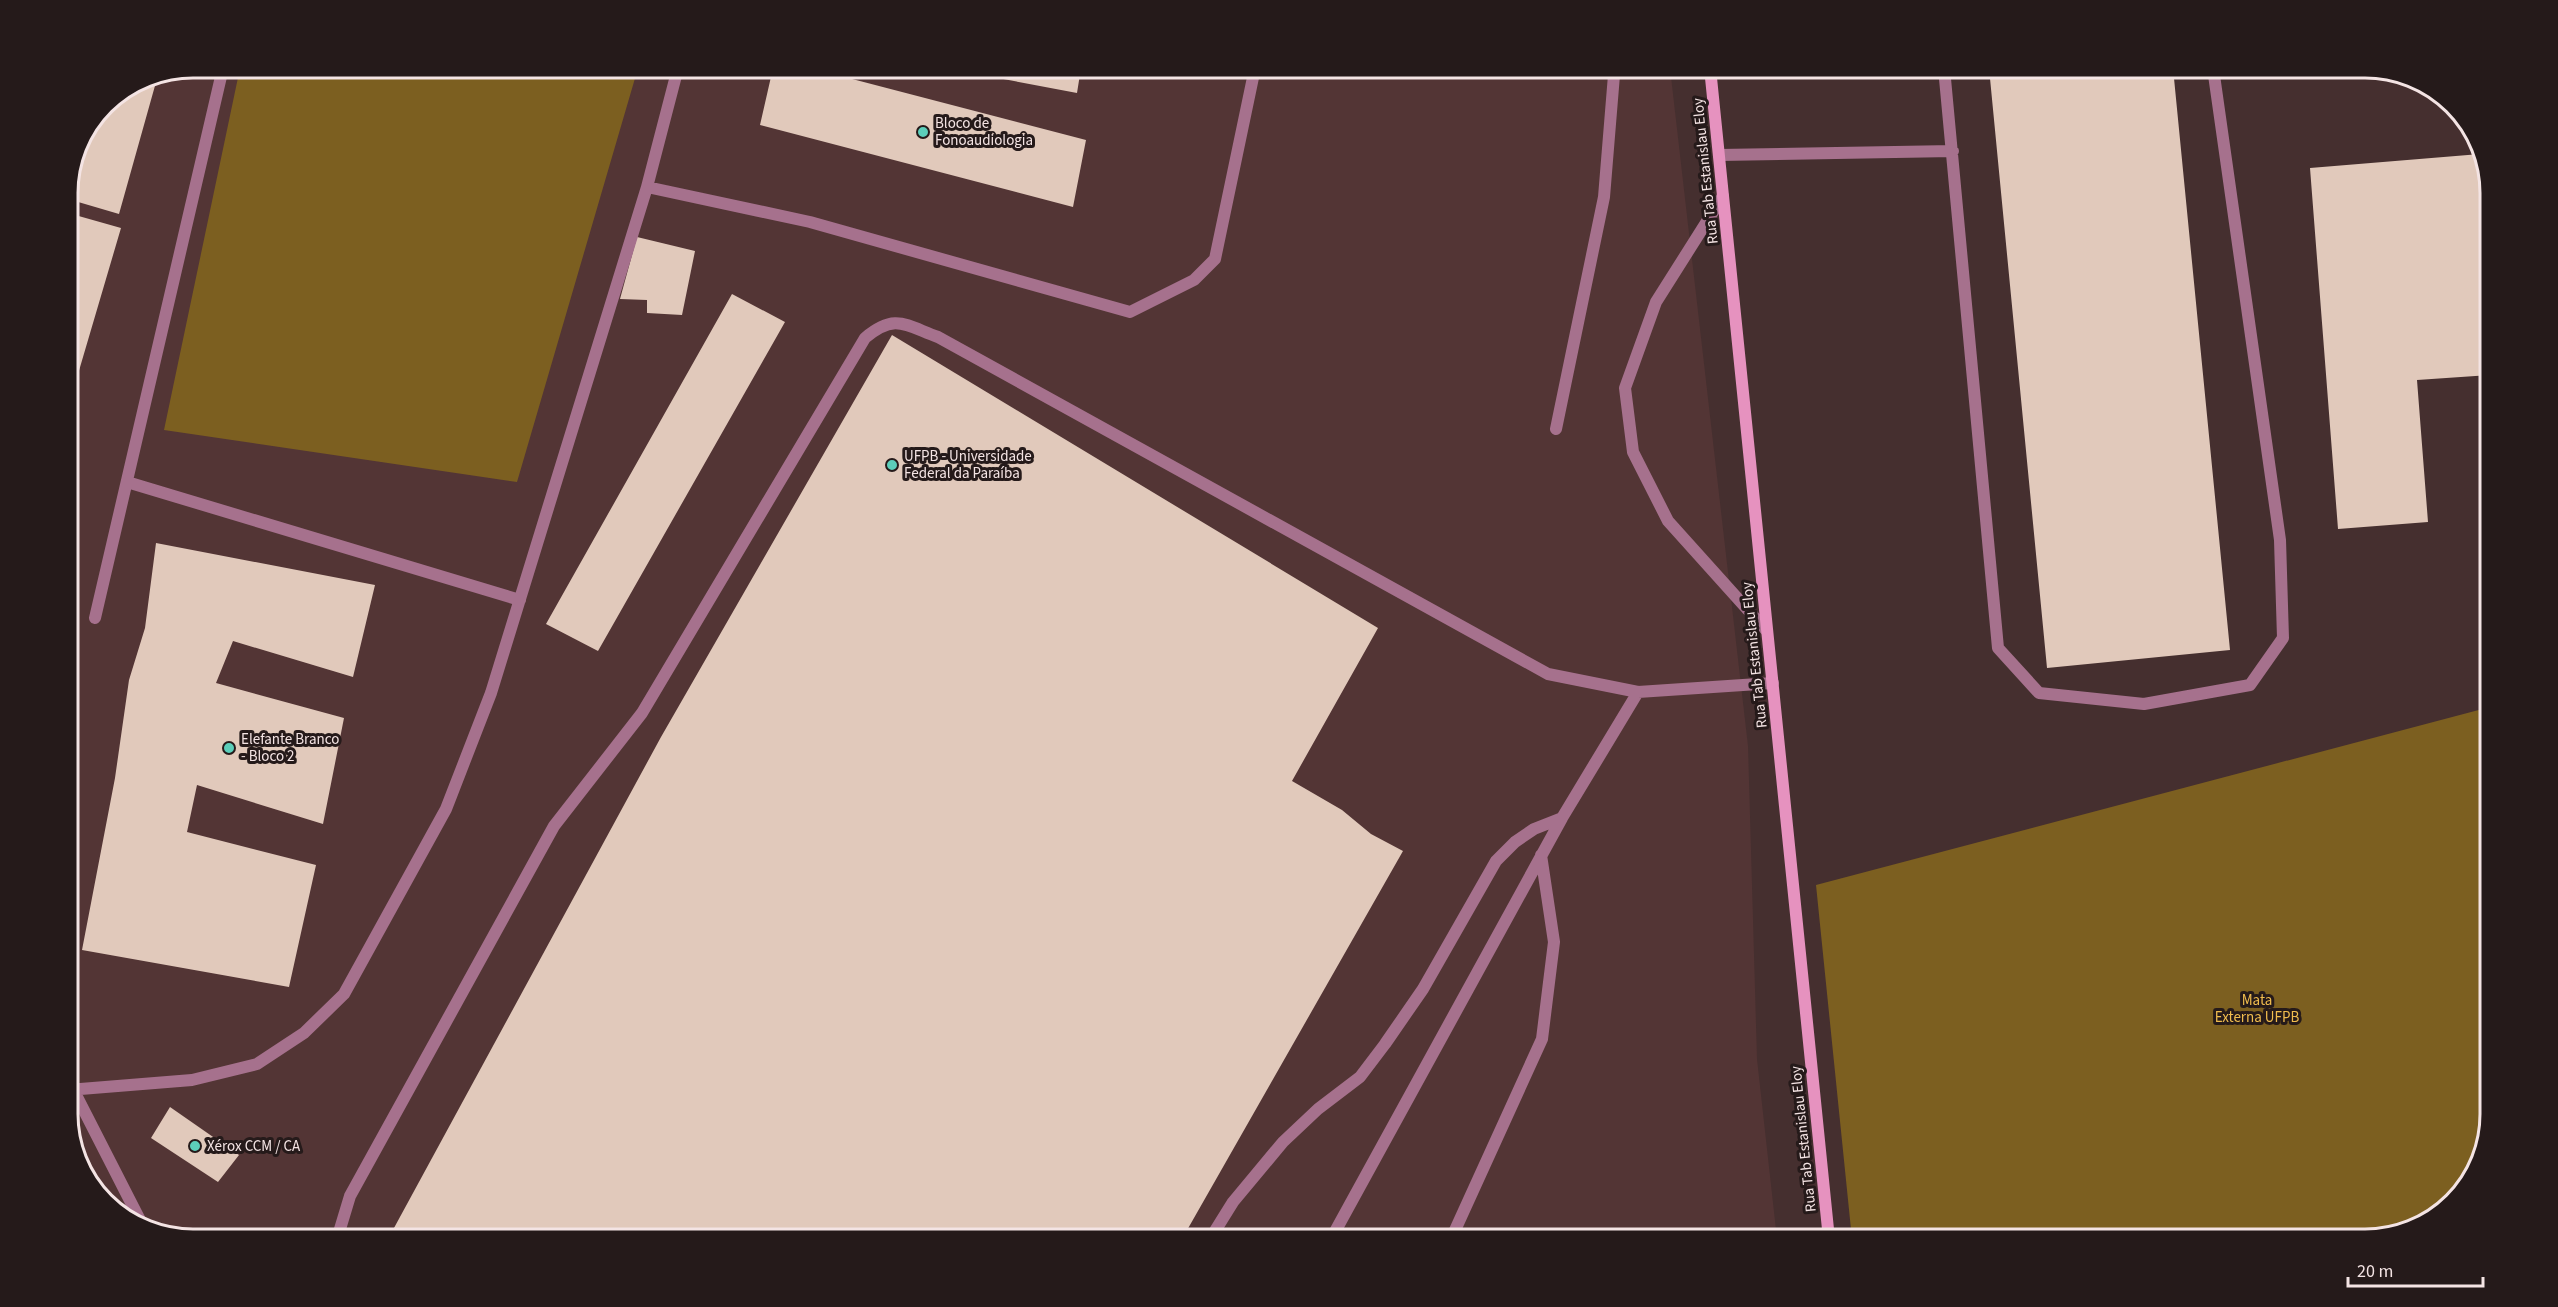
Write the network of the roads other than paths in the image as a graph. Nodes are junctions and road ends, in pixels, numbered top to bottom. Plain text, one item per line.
1 (221, 78) edge
2 (675, 78) edge
3 (1253, 78) edge
4 (1614, 78) edge
5 (1711, 78) edge
6 (1945, 78) edge
7 (2214, 78) edge
8 (1953, 151) junction
9 (1719, 155) junction
10 (647, 187) junction
11 (1723, 196) junction
12 (1556, 429) dead end
13 (127, 482) junction
14 (520, 600) junction
15 (95, 618) dead end
16 (1767, 630) junction
17 (1773, 683) junction
18 (1638, 692) junction
19 (1562, 818) junction
20 (1541, 855) junction
21 (78, 1089) edge
22 (78, 1105) edge
23 (137, 1214) edge
24 (340, 1229) edge
25 (1216, 1229) edge
26 (1336, 1229) edge
27 (1456, 1229) edge
28 (1828, 1229) edge

1 - 13 lane
2 - 10 lane
3 - 10 lane
4 - 12 lane
5 - 9 street, Rua Tab Estanislau Eloy
6 - 8 lane
7 - 8 lane
8 - 9 lane
9 - 11 street, Rua Tab Estanislau Eloy
10 - 14 lane
11 - 16 street, Rua Tab Estanislau Eloy
11 - 16 lane
13 - 14 lane
13 - 15 lane
14 - 21 lane
16 - 17 street, Rua Tab Estanislau Eloy
17 - 18 lane
17 - 28 street, Rua Tab Estanislau Eloy
18 - 19 lane
18 - 24 lane
19 - 20 lane
19 - 25 lane
20 - 26 lane
20 - 27 lane
22 - 23 lane

